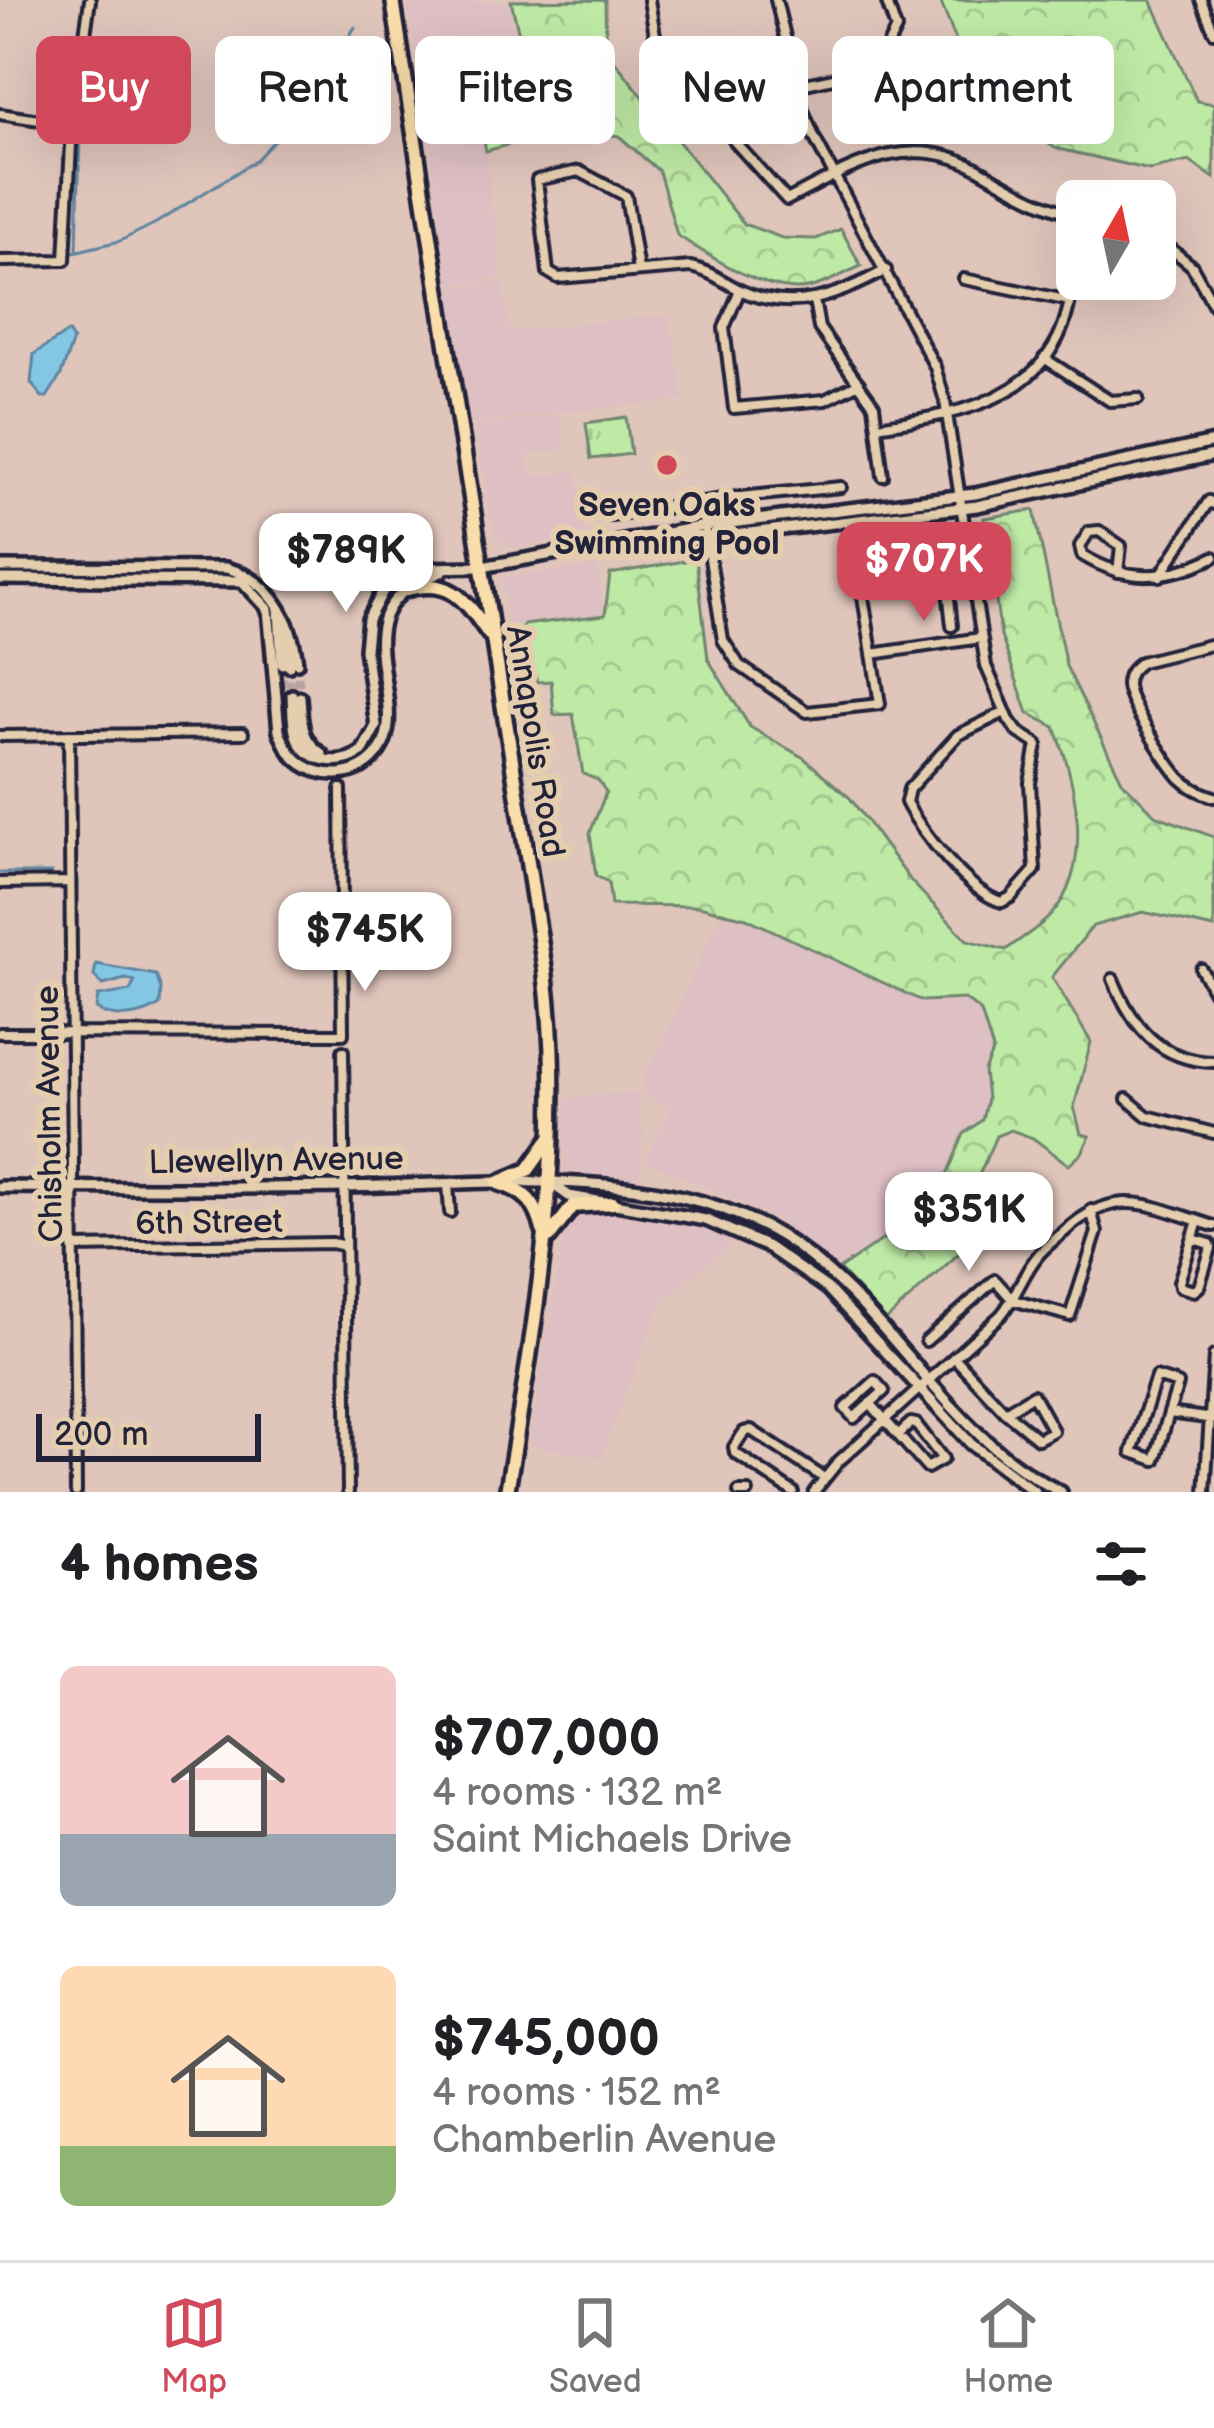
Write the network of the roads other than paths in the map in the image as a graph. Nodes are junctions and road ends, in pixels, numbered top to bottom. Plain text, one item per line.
1 (90, 0) edge
2 (393, 0) edge
3 (649, 0) edge
4 (776, 0) edge
5 (886, 0) edge
6 (1201, 0) edge
7 (1214, 32) edge
8 (85, 36) edge
9 (655, 36) edge
10 (785, 36) edge
11 (808, 83) edge
12 (0, 114) edge
13 (36, 119) edge
14 (808, 119) edge
15 (71, 144) edge
16 (737, 144) edge
17 (835, 175) junction
18 (1056, 208) edge
19 (1176, 253) edge
20 (0, 261) edge
21 (638, 270) junction
22 (886, 270) junction
23 (964, 279) dead end
24 (740, 290) junction
25 (814, 300) junction
26 (1070, 301) joint
27 (1214, 306) edge
28 (1044, 358) junction
29 (859, 383) junction
30 (1138, 399) dead end
31 (947, 415) junction
32 (877, 426) junction
33 (1214, 442) edge
34 (1214, 454) edge
35 (883, 476) dead end
36 (841, 487) dead end
37 (701, 502) junction
38 (960, 502) junction
39 (1214, 504) edge
40 (611, 516) dead end
41 (706, 532) junction
42 (855, 545) dead end
43 (1214, 557) edge
44 (970, 564) junction
45 (0, 567) edge
46 (482, 567) junction
47 (449, 568) junction
48 (1118, 572) junction
49 (1160, 577) junction
50 (0, 578) edge
51 (404, 590) junction
52 (952, 626) dead end
53 (981, 638) junction
54 (493, 639) junction
55 (1214, 644) edge
56 (872, 654) junction
57 (290, 664) tunnel mouth
58 (296, 696) tunnel mouth
59 (1005, 712) junction
60 (243, 733) dead end
61 (69, 735) junction
62 (0, 736) edge
63 (341, 788) dead end
64 (1214, 796) edge
65 (70, 882) junction
66 (0, 883) edge
67 (1201, 969) dead end
68 (1113, 979) dead end
69 (1214, 992) edge
70 (0, 1034) edge
71 (71, 1035) junction
72 (344, 1051) dead end
73 (1214, 1062) edge
74 (1126, 1099) dead end
75 (553, 1133) junction
76 (1214, 1133) edge
77 (498, 1183) junction
78 (448, 1184) junction
79 (552, 1184) junction
80 (0, 1187) edge
81 (345, 1187) junction
82 (73, 1188) junction
83 (613, 1203) junction
84 (1091, 1210) junction
85 (450, 1212) dead end
86 (1198, 1221) junction
87 (1214, 1226) edge
88 (1193, 1239) junction
89 (545, 1244) junction
90 (73, 1246) junction
91 (345, 1246) junction
92 (1013, 1300) junction
93 (926, 1341) dead end
94 (1214, 1356) edge
95 (954, 1357) junction
96 (924, 1384) junction
97 (870, 1403) junction
98 (1005, 1412) junction
99 (1169, 1413) junction
100 (1211, 1419) edge
101 (884, 1420) junction
102 (898, 1435) junction
103 (824, 1478) junction
104 (779, 1482) junction
105 (76, 1492) edge
106 (348, 1492) edge
107 (507, 1492) edge
108 (772, 1492) edge
109 (793, 1492) edge
110 (814, 1492) edge
111 (1035, 1492) edge
112 (1060, 1492) edge
113 (1205, 1492) edge

1 - 8 street
2 - 46 main road, Annapolis Road
3 - 9 street
4 - 10 street
5 - 11 street
6 - 7 street
12 - 13 street
14 - 17 street
15 - 20 street
16 - 17 street
17 - 18 street
17 - 22 street
19 - 27 street
21 - 21 street
21 - 24 street
22 - 25 street
22 - 31 street
23 - 26 street
24 - 25 street
24 - 29 street
25 - 29 street
26 - 28 street
28 - 30 street
28 - 31 street
29 - 32 street
31 - 32 street
31 - 38 street
32 - 35 street
33 - 38 street
34 - 38 street
36 - 37 street
37 - 40 street
37 - 41 street
38 - 41 street
38 - 44 street
39 - 49 street
41 - 46 street
41 - 56 street
42 - 56 street
43 - 49 street
44 - 52 street
44 - 53 street
45 - 57 street
46 - 47 street
46 - 54 main road, Annapolis Road
47 - 51 street
47 - 58 street
48 - 48 street
48 - 49 street
50 - 51 street
51 - 54 main road
53 - 56 street
53 - 59 street
54 - 75 main road, Annapolis Road
55 - 64 street
59 - 59 street
60 - 61 street
61 - 62 street
61 - 65 street, Chisholm Avenue
63 - 71 street
65 - 66 street
65 - 71 street, Chisholm Avenue
67 - 69 street
68 - 73 street
70 - 71 street
71 - 82 street, Chisholm Avenue
72 - 81 street
74 - 76 street
75 - 77 main road
75 - 79 main road, Annapolis Road
77 - 78 street, Llewellyn Avenue
77 - 79 street, Llewellyn Avenue
77 - 89 main road
78 - 81 street, Llewellyn Avenue
78 - 85 street
79 - 83 street
79 - 89 main road, Annapolis Road
79 - 96 street
80 - 82 street, Llewellyn Avenue
81 - 82 street, Llewellyn Avenue
81 - 91 street
82 - 90 street, Chisholm Avenue
83 - 89 main road
83 - 96 street
84 - 86 street
84 - 92 street
84 - 92 street
86 - 87 street
86 - 88 street
88 - 88 street
89 - 107 main road, Annapolis Road
90 - 91 street, 6th Street
90 - 105 street, Chisholm Avenue
91 - 106 street
92 - 93 street
92 - 95 street
94 - 100 street
95 - 96 street
95 - 98 street
96 - 101 street
96 - 111 street
96 - 112 street
97 - 97 street
97 - 101 street
98 - 98 street
99 - 99 street
99 - 100 street
100 - 113 street
101 - 102 street
101 - 103 street
102 - 102 street
103 - 104 street
103 - 110 street
104 - 108 street
104 - 109 street

